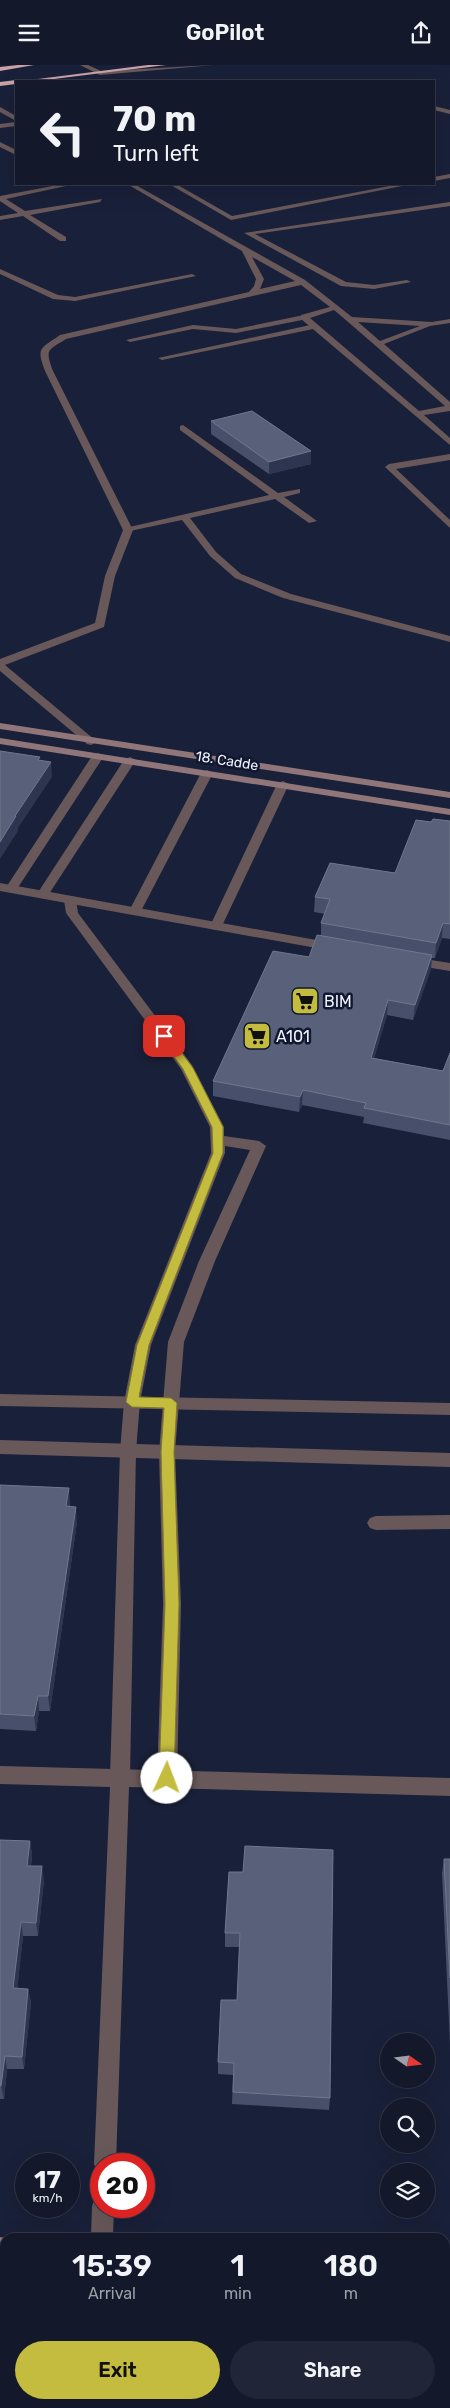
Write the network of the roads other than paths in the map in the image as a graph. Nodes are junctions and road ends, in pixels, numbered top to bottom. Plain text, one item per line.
1 (32, 65) edge
2 (83, 65) edge
3 (164, 65) edge
4 (211, 65) edge
5 (0, 69) edge
6 (100, 73) junction
7 (34, 80) edge
8 (15, 82) edge
9 (0, 84) edge
10 (435, 108) edge
11 (0, 109) edge
12 (450, 112) edge
13 (15, 118) edge
14 (15, 124) edge
15 (0, 126) edge
16 (15, 131) edge
17 (0, 134) edge
18 (0, 143) edge
19 (15, 152) edge
20 (450, 176) edge
21 (435, 179) edge
22 (74, 185) edge
23 (132, 185) edge
24 (174, 185) edge
25 (404, 185) edge
26 (448, 206) edge
27 (15, 208) junction
28 (0, 211) edge
29 (24, 214) junction
30 (0, 218) edge
31 (63, 239) dead end
32 (244, 249) junction
33 (0, 271) edge
34 (192, 276) dead end
35 (302, 282) junction
36 (408, 282) dead end
37 (252, 293) junction
38 (334, 307) junction
39 (304, 317) junction
40 (350, 319) junction
41 (450, 321) edge
42 (432, 324) junction
43 (315, 327) junction
44 (130, 340) dead end
45 (378, 344) junction
46 (162, 358) dead end
47 (450, 407) edge
48 (416, 414) junction
49 (183, 428) dead end
50 (450, 442) edge
51 (450, 457) edge
52 (297, 491) dead end
53 (278, 496) junction
54 (184, 517) junction
55 (312, 521) dead end
56 (450, 525) edge
57 (128, 530) junction
58 (450, 639) edge
59 (0, 665) edge
60 (0, 726) edge
61 (0, 741) edge
62 (92, 742) junction
63 (98, 756) junction
64 (130, 761) junction
65 (207, 773) junction
66 (283, 785) junction
67 (450, 795) edge
68 (450, 812) edge
69 (6, 888) edge
70 (43, 894) junction
71 (70, 900) junction
72 (135, 911) junction
73 (216, 926) junction
74 (342, 949) edge
75 (401, 959) edge
76 (450, 967) edge
77 (218, 1140) junction
78 (0, 1400) edge
79 (132, 1402) junction
80 (171, 1403) junction
81 (450, 1409) edge
82 (0, 1447) edge
83 (128, 1451) junction
84 (167, 1452) junction
85 (450, 1460) edge
86 (450, 1522) edge
87 (376, 1523) dead end
88 (0, 1775) edge
89 (120, 1777) junction
90 (167, 1778) junction
91 (450, 1787) edge
92 (105, 2153) edge
93 (103, 2218) edge
94 (102, 2233) edge

1 - 5 highway
2 - 6 street
3 - 6 highway
4 - 6 street
6 - 7 highway
8 - 9 highway
10 - 12 street
11 - 13 street
14 - 15 street
16 - 17 street
18 - 19 street
20 - 21 street
22 - 27 street
23 - 32 street
24 - 25 street
26 - 36 street
27 - 28 street
27 - 29 street
27 - 29 street
29 - 30 street
29 - 31 street
32 - 35 street
32 - 37 street
33 - 34 street
35 - 37 street
35 - 38 street
37 - 57 street
38 - 39 street
38 - 40 street
39 - 43 street
39 - 44 street
40 - 42 street
40 - 45 street
41 - 42 street
42 - 45 street
43 - 46 street
43 - 48 street
45 - 47 street
47 - 48 street
48 - 50 street
49 - 53 street
51 - 56 street
52 - 53 street
53 - 54 street
53 - 55 street
54 - 57 street
54 - 58 street
57 - 59 street
59 - 62 street
60 - 62 street, 18. Cadde
61 - 63 street, 18. Cadde
62 - 67 street, 18. Cadde
63 - 64 street, 18. Cadde
63 - 69 street
64 - 65 street, 18. Cadde
64 - 70 street
65 - 66 street, 18. Cadde
65 - 72 street
66 - 68 street, 18. Cadde
66 - 73 street
69 - 70 street
70 - 71 street
71 - 72 street
71 - 77 street
72 - 73 street
73 - 74 street
75 - 76 street
77 - 79 street
77 - 80 street
78 - 79 street
79 - 80 street
79 - 83 street
80 - 81 street
80 - 84 street
82 - 83 street
83 - 84 street
83 - 89 street
84 - 85 street
84 - 90 street
86 - 87 street
88 - 89 street
89 - 90 street
89 - 92 street
90 - 91 street
93 - 94 street

